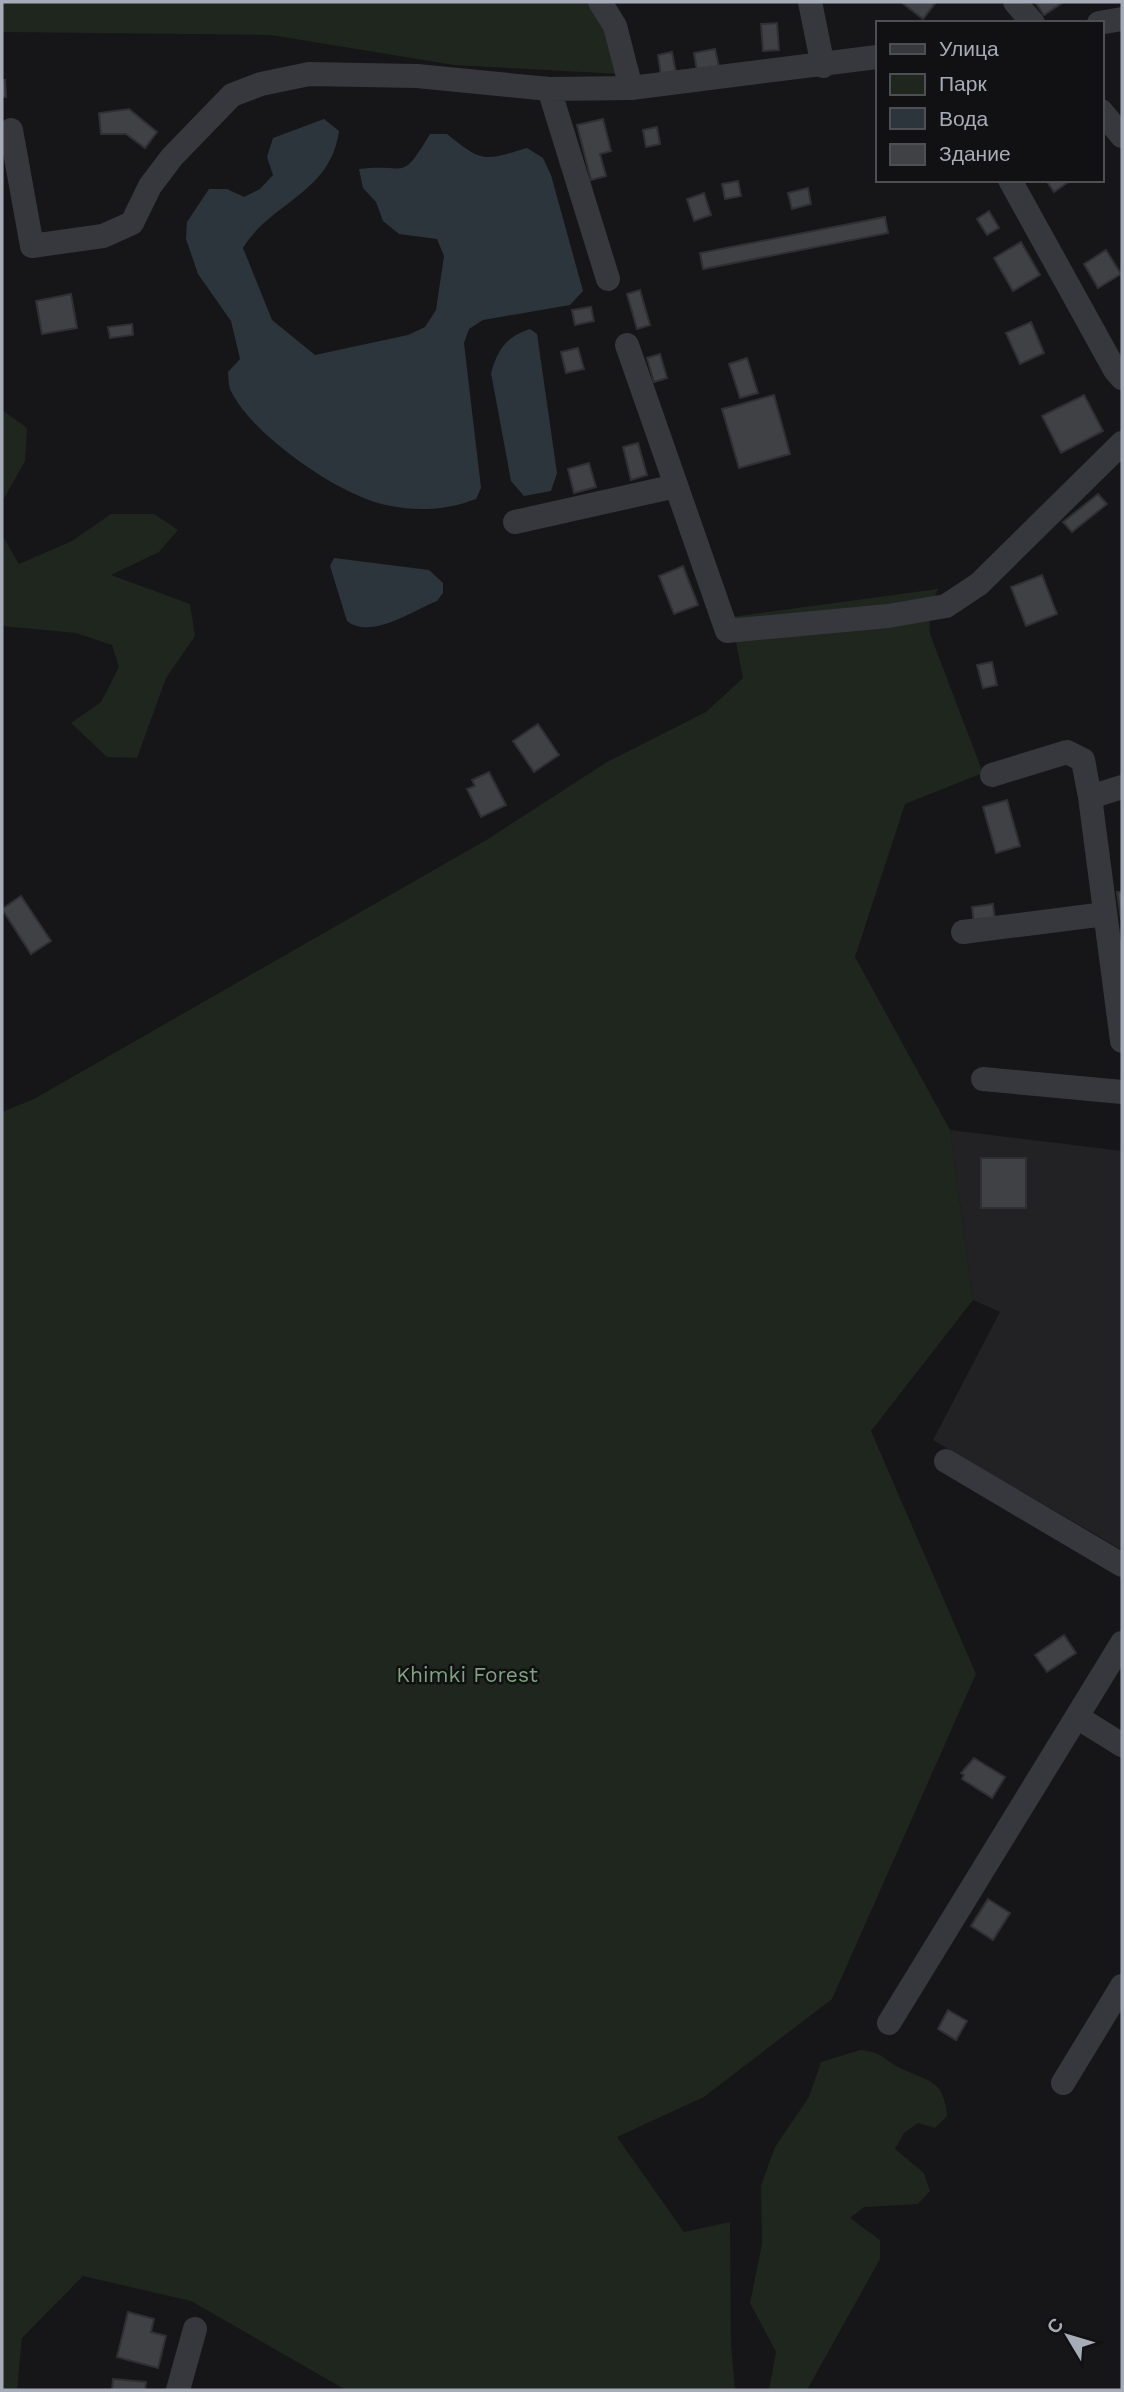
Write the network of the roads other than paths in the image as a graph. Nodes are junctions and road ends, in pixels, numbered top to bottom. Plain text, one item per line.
1 (600, 2) edge
2 (810, 2) edge
3 (1015, 2) edge
4 (1122, 19) edge
5 (1031, 21) edge
6 (1103, 22) edge
7 (876, 57) edge
8 (823, 66) junction
9 (631, 88) junction
10 (549, 89) junction
11 (1103, 113) edge
12 (11, 130) dead end
13 (1122, 136) edge
14 (1011, 182) edge
15 (608, 279) dead end
16 (627, 345) dead end
17 (1122, 378) edge
18 (1122, 443) edge
19 (676, 486) junction
20 (515, 522) dead end
21 (992, 775) dead end
22 (1122, 787) edge
23 (1090, 797) junction
24 (1105, 914) junction
25 (963, 932) dead end
26 (1122, 1041) edge
27 (983, 1079) dead end
28 (1122, 1091) edge
29 (946, 1461) dead end
30 (1122, 1565) edge
31 (1122, 1643) edge
32 (1077, 1717) junction
33 (1122, 1745) edge
34 (1122, 1986) edge
35 (889, 2023) dead end
36 (1063, 2083) dead end
37 (195, 2329) dead end
38 (178, 2390) edge

1 - 9 street
2 - 8 street
3 - 5 street
4 - 6 street
7 - 8 street
8 - 9 street
9 - 10 street
10 - 12 street
10 - 15 street
11 - 13 street
14 - 17 street
16 - 19 street
18 - 19 street
19 - 20 street
21 - 23 street
22 - 23 street
23 - 24 street
24 - 25 street
24 - 26 street
27 - 28 street
29 - 30 street
31 - 32 street
32 - 33 street
32 - 35 street
34 - 36 street
37 - 38 street

